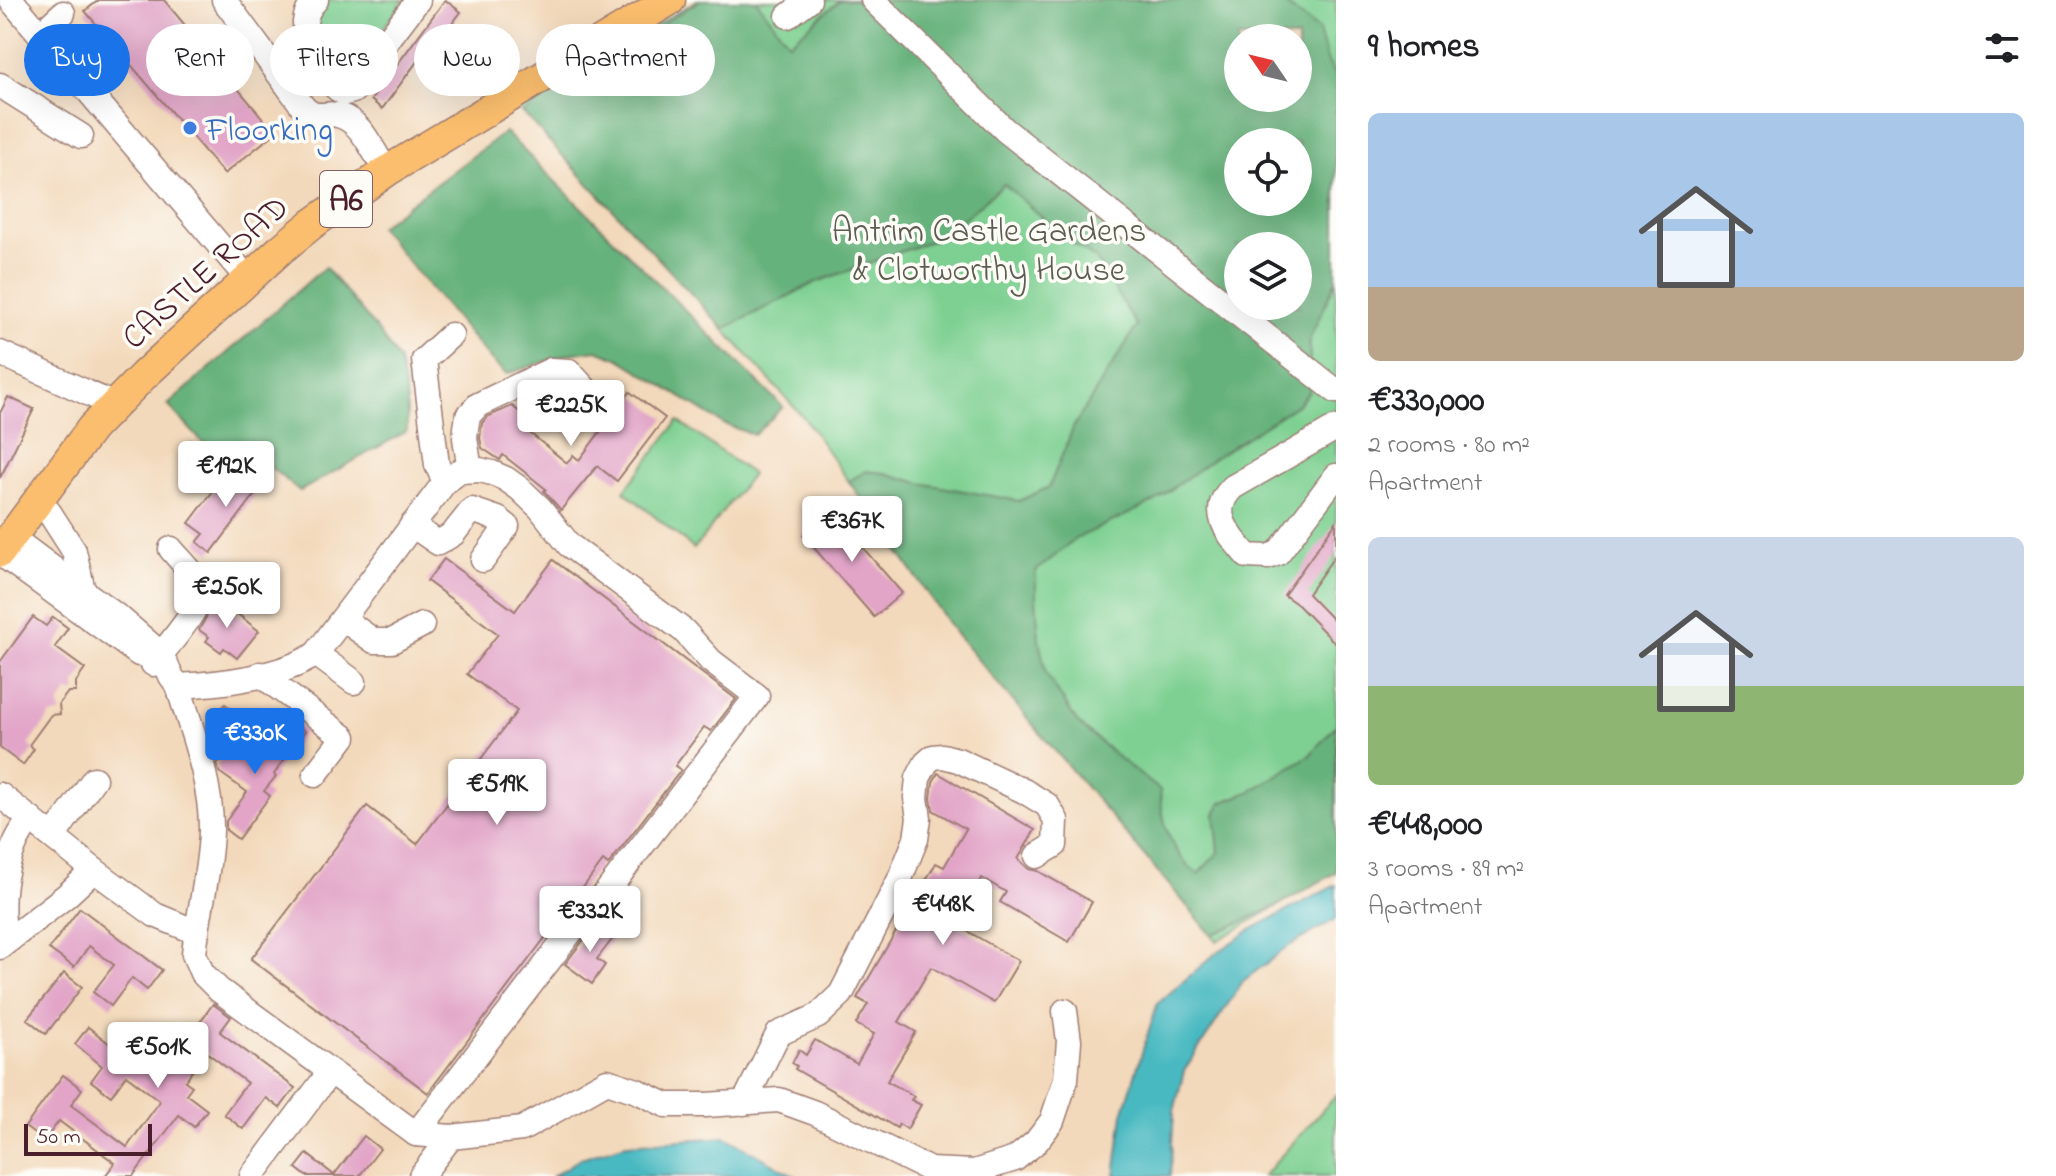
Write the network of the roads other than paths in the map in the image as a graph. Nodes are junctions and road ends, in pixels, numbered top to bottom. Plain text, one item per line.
1 (11, 0) edge
2 (224, 0) edge
3 (316, 0) edge
4 (418, 0) edge
5 (670, 0) edge
6 (809, 0) edge
7 (873, 0) edge
8 (63, 13) dead end
9 (788, 16) dead end
10 (31, 24) edge
11 (51, 24) edge
12 (0, 85) edge
13 (93, 96) edge
14 (338, 103) junction
15 (81, 136) dead end
16 (387, 171) junction
17 (248, 279) junction
18 (451, 335) dead end
19 (0, 353) edge
20 (1336, 391) edge
21 (590, 394) dead end
22 (114, 405) junction
23 (1336, 428) edge
24 (470, 470) junction
25 (1336, 476) edge
26 (445, 482) junction
27 (37, 502) junction
28 (412, 525) junction
29 (4, 548) edge
30 (171, 549) dead end
31 (483, 560) dead end
32 (83, 591) junction
33 (343, 619) junction
34 (422, 625) dead end
35 (316, 654) junction
36 (166, 670) junction
37 (260, 674) junction
38 (354, 682) dead end
39 (315, 775) dead end
40 (94, 779) dead end
41 (0, 795) edge
42 (31, 819) junction
43 (53, 837) junction
44 (1037, 856) dead end
45 (94, 870) junction
46 (196, 932) junction
47 (5, 943) edge
48 (1065, 1011) dead end
49 (330, 1072) junction
50 (744, 1103) junction
51 (416, 1134) junction
52 (451, 1137) junction
53 (252, 1176) edge
54 (421, 1176) edge

1 - 10 street
2 - 14 street
3 - 14 street
4 - 14 street
5 - 16 main road, CASTLE ROAD / A6
6 - 9 street
7 - 20 street
8 - 11 street
12 - 15 street
13 - 17 street
14 - 16 street
16 - 17 main road, CASTLE ROAD / A6
17 - 22 main road, CASTLE ROAD / A6
18 - 26 street
19 - 22 street
21 - 24 street
22 - 27 main road, CASTLE ROAD / A6
23 - 25 street
24 - 26 street
24 - 51 street
26 - 28 street
27 - 29 main road, CASTLE ROAD / A6
27 - 32 street
28 - 31 street
28 - 33 street
29 - 32 street
29 - 36 street
30 - 36 street
32 - 36 street
33 - 34 street
33 - 35 street
35 - 37 street
35 - 38 street
36 - 37 street
36 - 46 street
37 - 39 street
40 - 43 street
41 - 42 street
42 - 43 street
42 - 47 street
43 - 45 street
44 - 50 street
45 - 46 street
45 - 47 street
46 - 49 street
48 - 50 street
49 - 51 street
49 - 53 street
50 - 52 street
51 - 52 street
52 - 54 street

